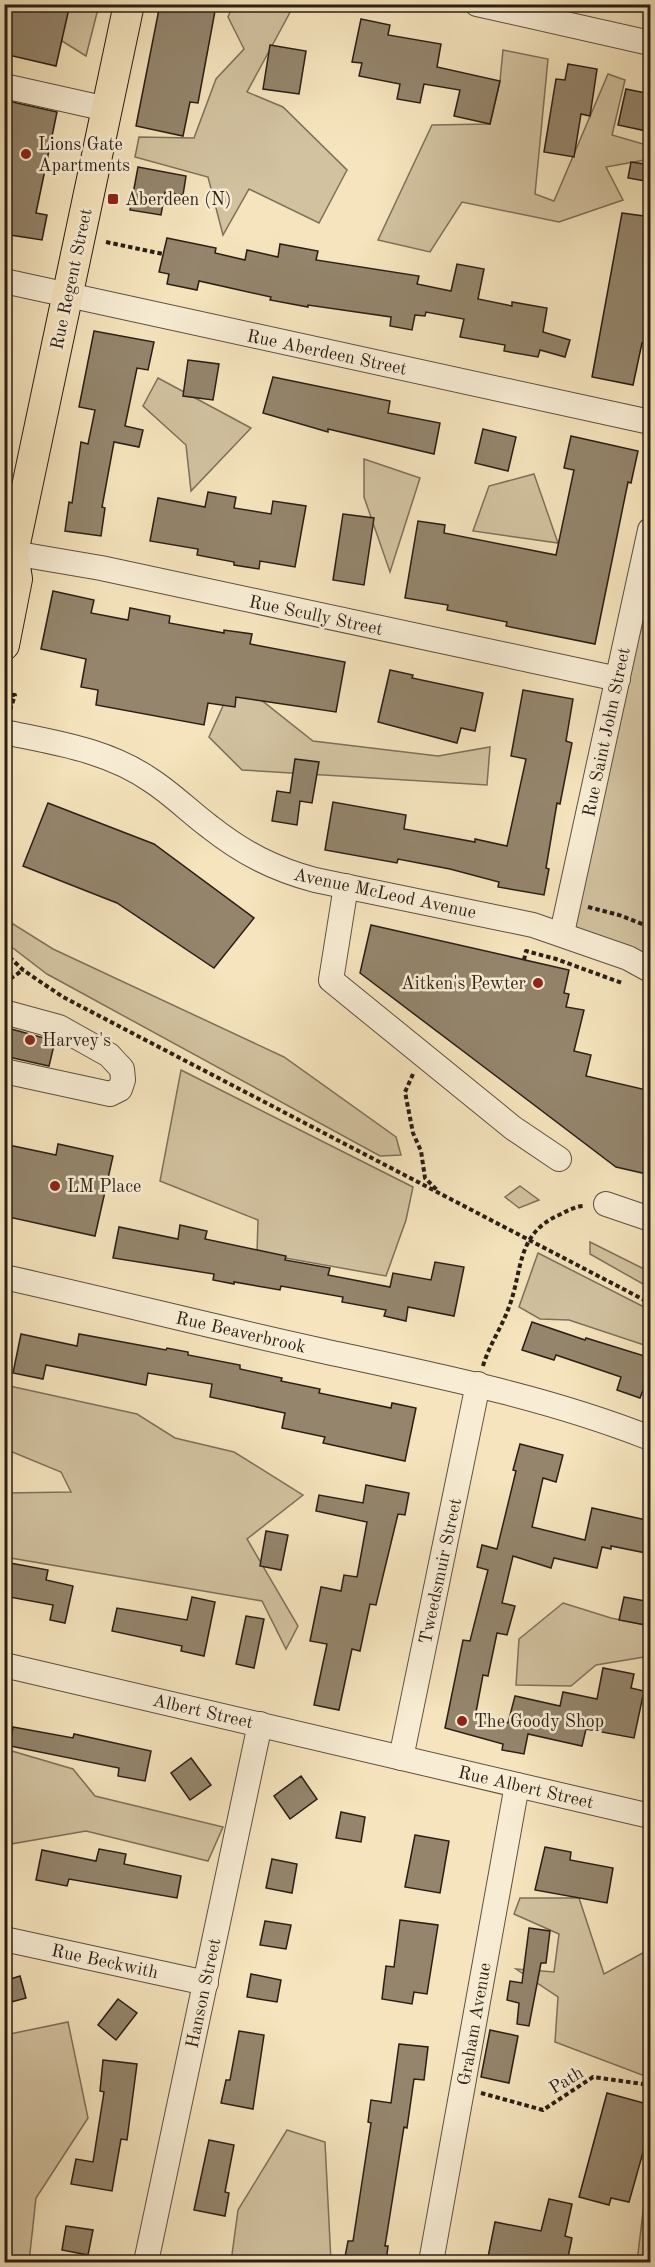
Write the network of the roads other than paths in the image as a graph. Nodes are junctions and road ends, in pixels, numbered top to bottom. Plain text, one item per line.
1 (129, 4) edge
2 (477, 4) edge
3 (651, 44) edge
4 (4, 86) edge
5 (107, 109) junction
6 (4, 281) edge
7 (67, 295) junction
8 (651, 422) edge
9 (651, 530) edge
10 (9, 559) edge
11 (4, 645) edge
12 (618, 679) junction
13 (4, 732) edge
14 (346, 886) junction
15 (562, 933) junction
16 (651, 970) edge
17 (4, 1012) edge
18 (4, 1071) edge
19 (559, 1159) dead end
20 (606, 1204) road end
21 (651, 1219) edge
22 (4, 1277) edge
23 (478, 1383) junction
24 (651, 1438) edge
25 (4, 1665) edge
26 (260, 1724) junction
27 (401, 1758) junction
28 (517, 1785) junction
29 (651, 1816) edge
30 (4, 1939) edge
31 (206, 1983) junction
32 (146, 2262) edge
33 (431, 2262) edge

1 - 5 main road, Rue Regent Street
2 - 3 street
4 - 5 street
5 - 7 main road, Rue Regent Street
6 - 7 street, Rue Aberdeen Street
7 - 8 street, Rue Aberdeen Street
7 - 10 main road, Rue Regent Street
9 - 12 street, Rue Saint John Street
10 - 11 main road, Rue Regent Street
10 - 12 street, Rue Scully Street
12 - 15 street, Rue Saint John Street
13 - 14 street, Avenue McLeod Avenue
14 - 15 street, Avenue McLeod Avenue
14 - 19 street
15 - 16 street, Avenue McLeod Avenue
17 - 18 street
20 - 21 street
22 - 23 street, Rue Beaverbrook
23 - 24 street, Rue Beaverbrook
23 - 27 street, Tweedsmuir Street
25 - 26 street, Albert Street
26 - 27 street, Albert Street
26 - 31 street, Hanson Street
27 - 28 street, Rue Albert Street
28 - 29 street, Rue Albert Street
28 - 33 street, Graham Avenue
30 - 31 street, Rue Beckwith
31 - 32 street, Hanson Street

